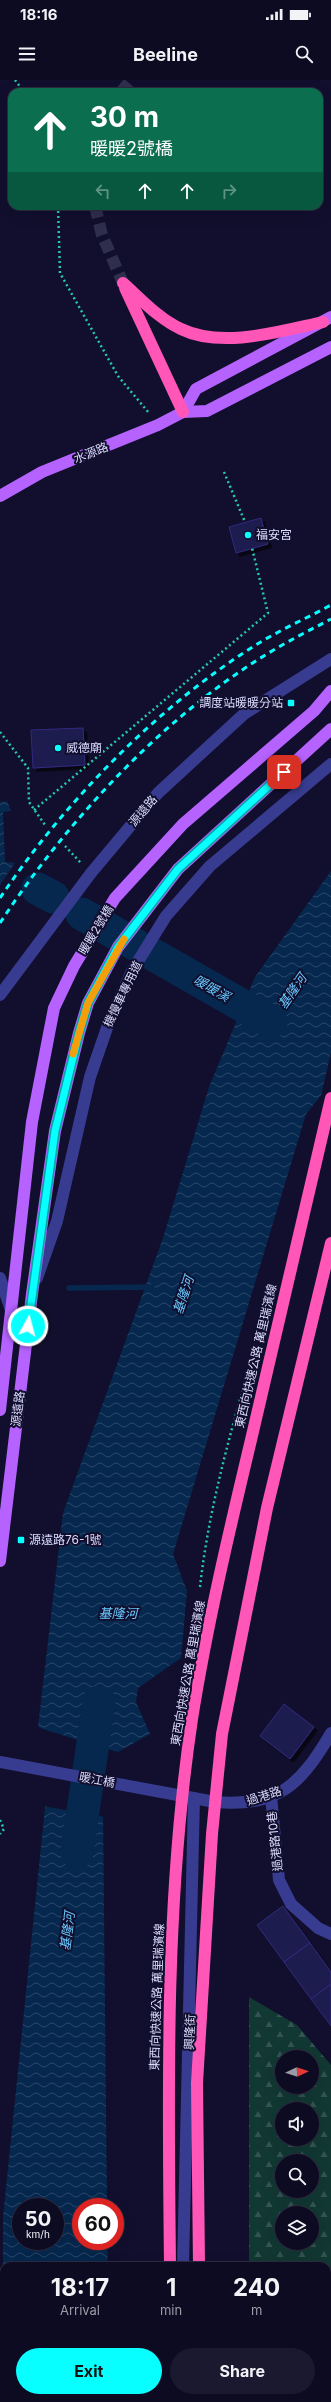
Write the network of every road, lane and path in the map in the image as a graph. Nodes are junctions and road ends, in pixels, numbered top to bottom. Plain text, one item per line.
1 (14, 80) edge
2 (21, 88) edge
3 (58, 210) edge
4 (327, 319) edge
5 (331, 347) edge
6 (183, 412) junction
7 (158, 426) junction
8 (224, 472) dead end
9 (0, 496) edge
10 (245, 522) dead end
11 (252, 548) dead end
12 (331, 659) edge
13 (331, 690) edge
14 (331, 729) edge
15 (0, 732) edge
16 (331, 764) edge
17 (34, 810) junction
18 (45, 825) dead end
19 (65, 846) dead end
20 (92, 873) junction
21 (1, 993) edge
22 (0, 1005) edge
23 (331, 1098) edge
24 (331, 1243) edge
25 (17, 1253) joint
26 (0, 1278) edge
27 (32, 1294) junction
28 (11, 1310) junction
29 (0, 1410) edge
30 (0, 1561) edge
31 (331, 1733) edge
32 (0, 1762) edge
33 (271, 1796) junction
34 (194, 1798) junction
35 (0, 1820) edge
36 (0, 1834) edge
37 (331, 1934) edge
38 (170, 2262) edge
39 (183, 2262) edge
40 (199, 2262) edge

1 - 2 path
3 - 7 path
4 - 6 main road
4 - 6 highway
5 - 6 main road, 水源路
6 - 7 main road, 水源路
7 - 9 main road, 水源路
8 - 10 path
11 - 17 path
12 - 20 street, 源遠路
13 - 25 main road, 暖暖2號橋
14 - 27 main road, 源遠路
15 - 17 path
16 - 27 street, 機慢車專用道
17 - 18 path
19 - 20 path
20 - 21 street, 源遠路
21 - 22 street, 源遠路
23 - 38 highway, 東西向快速公路 萬里瑞濱線, bridge
24 - 40 highway, bridge
25 - 28 main road, 源遠路
26 - 28 street, 源遠路
27 - 30 main road, 源遠路
28 - 29 main road, 源遠路
31 - 33 street, 過港路
32 - 34 street, 暖江橋
33 - 34 street, 過港路
33 - 37 street, 過港路10巷
34 - 39 street, 興隆街
35 - 36 path

